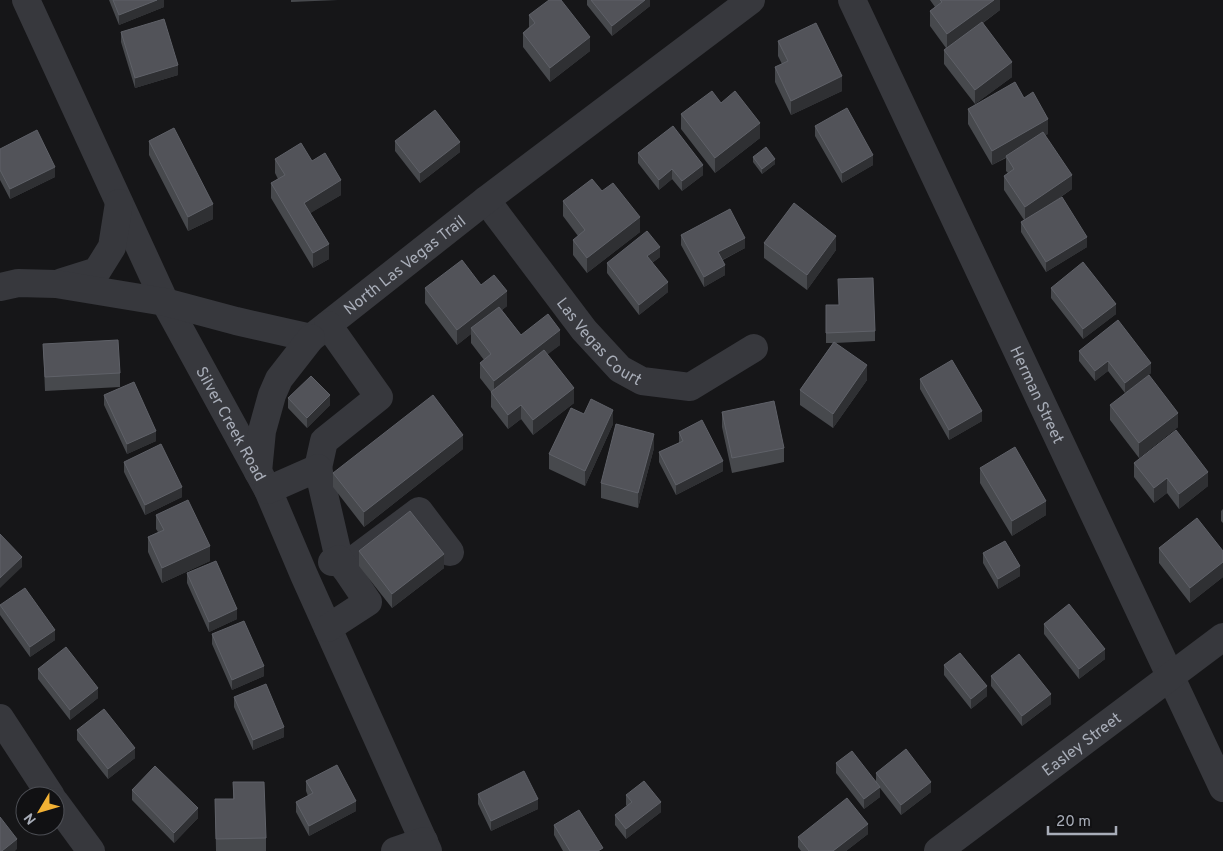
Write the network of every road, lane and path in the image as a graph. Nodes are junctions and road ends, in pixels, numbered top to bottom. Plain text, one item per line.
1 (26, 0) edge
2 (751, 0) edge
3 (852, 0) edge
4 (486, 200) junction
5 (119, 203) junction
6 (56, 284) junction
7 (0, 287) edge
8 (165, 302) junction
9 (320, 331) junction
10 (754, 348) dead end
11 (318, 468) junction
12 (263, 481) junction
13 (450, 552) dead end
14 (342, 563) junction
15 (304, 575) junction
16 (328, 628) junction
17 (1223, 637) edge
18 (1171, 677) junction
19 (0, 718) edge
20 (44, 786) edge
21 (1223, 788) edge
22 (65, 816) edge
23 (426, 846) edge
24 (91, 851) edge
25 (395, 851) edge
26 (938, 851) edge

1 - 5 street, Silver Creek Road
2 - 4 street, North Las Vegas Trail
3 - 18 street, Herman Street
4 - 9 street, North Las Vegas Trail
4 - 10 street, Las Vegas Court
5 - 6 street
5 - 8 street, Silver Creek Road
6 - 7 street
6 - 8 street
8 - 9 street
8 - 12 street, Silver Creek Road
9 - 11 street
9 - 12 street, North Las Vegas Trail
11 - 12 street
11 - 14 street
12 - 15 street, Silver Creek Road
13 - 14 street
14 - 15 street
14 - 16 street
15 - 16 street, Silver Creek Road
16 - 23 street, Silver Creek Road
17 - 18 street, Easley Street
18 - 21 street, Herman Street
18 - 26 street, Easley Street
19 - 20 street
22 - 24 street
23 - 25 street

